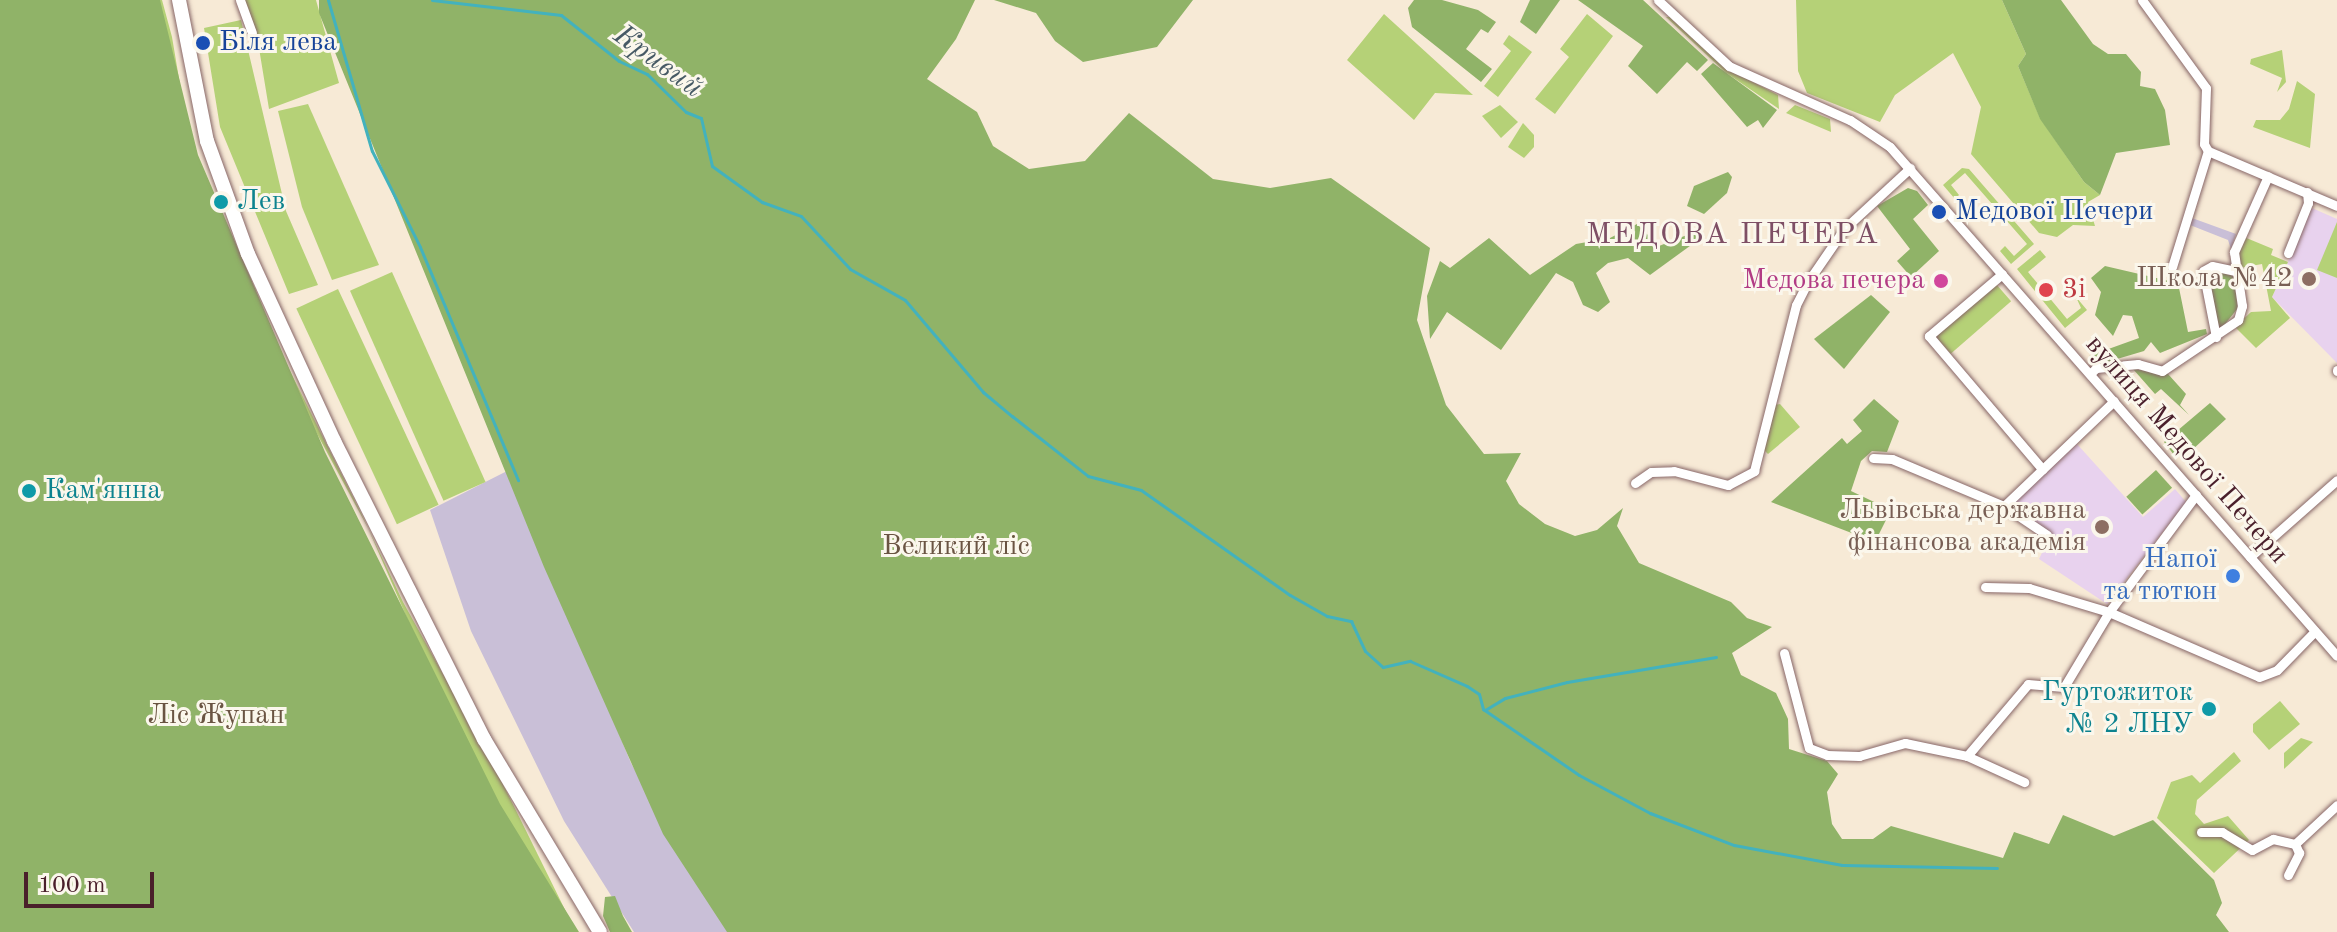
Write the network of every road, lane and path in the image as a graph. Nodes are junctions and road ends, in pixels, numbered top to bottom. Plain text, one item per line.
1 (179, 0) edge
2 (240, 0) edge
3 (1658, 0) edge
4 (2142, 0) edge
5 (252, 33) dead end
6 (2208, 151) junction
7 (1910, 168) junction
8 (2268, 176) junction
9 (2307, 192) junction
10 (2337, 206) edge
11 (2288, 253) dead end
12 (2172, 267) dead end
13 (2235, 271) junction
14 (2002, 274) junction
15 (2216, 337) junction
16 (2090, 374) junction
17 (2114, 401) junction
18 (1873, 458) dead end
19 (2042, 469) junction
20 (2337, 480) edge
21 (1635, 483) dead end
22 (2196, 495) junction
23 (2004, 506) junction
24 (2047, 535) dead end
25 (2250, 557) junction
26 (1985, 587) dead end
27 (2109, 612) junction
28 (2315, 631) junction
29 (1784, 653) dead end
30 (2337, 656) edge
31 (1967, 756) junction
32 (2024, 782) dead end
33 (2337, 805) edge
34 (2201, 832) dead end
35 (2295, 844) junction
36 (2288, 875) dead end
37 (600, 932) edge

1 - 37 main road
2 - 5 street
3 - 7 street, вулиця Медової Печери
4 - 6 street
6 - 8 street
6 - 12 street
7 - 14 street, вулиця Медової Печери
7 - 21 street
8 - 9 street
8 - 13 street
9 - 10 street
9 - 11 street
13 - 15 street
13 - 15 street
14 - 16 street, вулиця Медової Печери
14 - 19 street
15 - 16 street
16 - 17 street, вулиця Медової Печери
17 - 19 street
17 - 22 street, вулиця Медової Печери
18 - 23 street
19 - 23 street
20 - 25 street
22 - 25 street, вулиця Медової Печери
22 - 27 street
23 - 24 street
25 - 28 street, вулиця Медової Печери
26 - 27 street
27 - 28 street
27 - 31 street
28 - 30 street, вулиця Медової Печери
29 - 31 street
31 - 32 street
33 - 35 street
34 - 35 street
35 - 36 street

